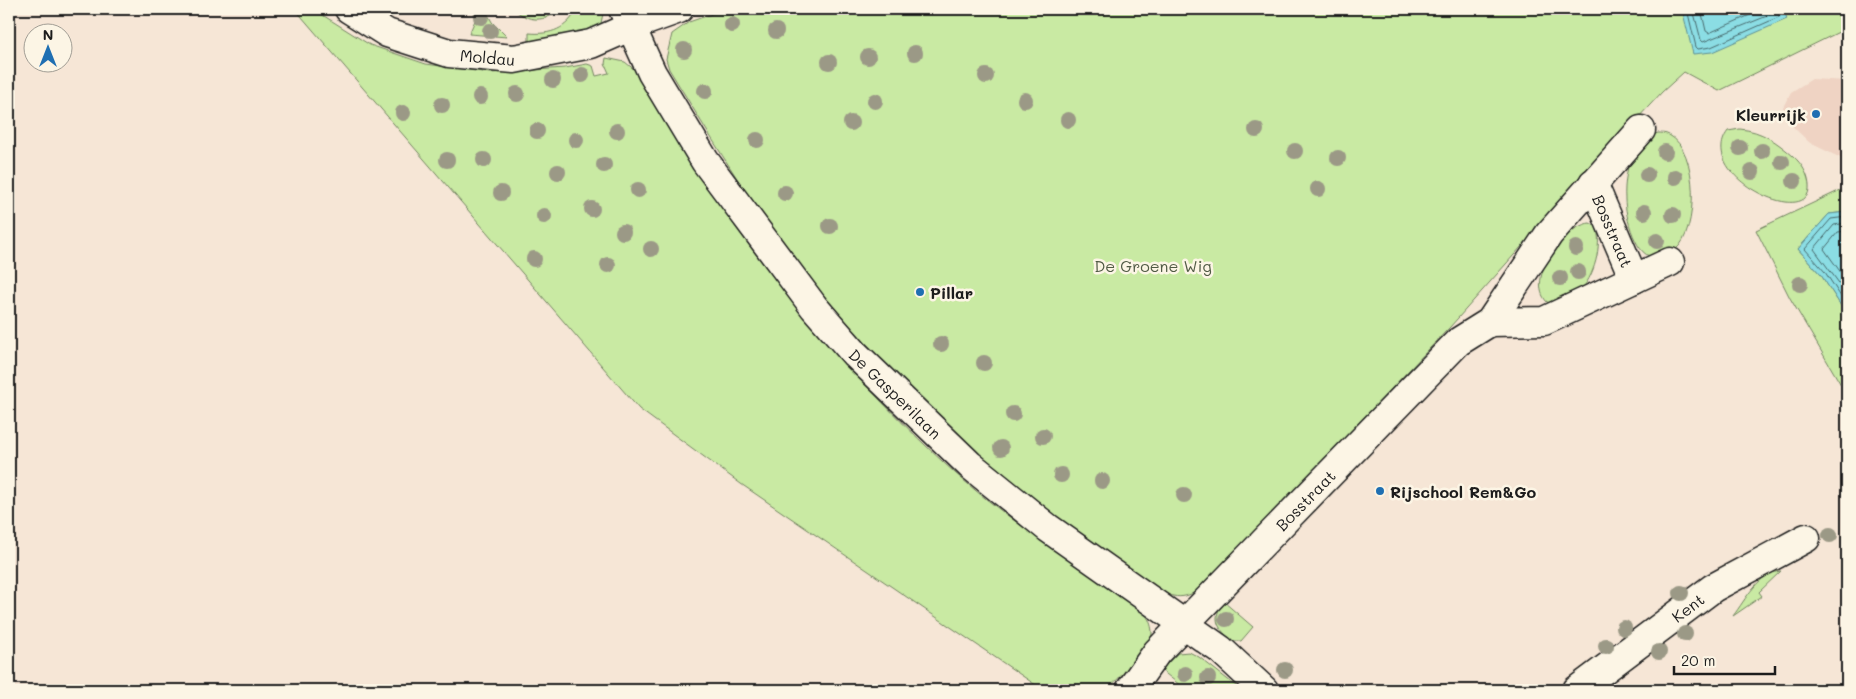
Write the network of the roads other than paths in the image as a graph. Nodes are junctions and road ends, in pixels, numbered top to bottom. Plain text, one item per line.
1 (349, 9) edge
2 (679, 9) edge
3 (628, 17) edge
4 (1640, 130) dead end
5 (1593, 183) junction
6 (1670, 262) dead end
7 (1634, 279) junction
8 (1490, 322) junction
9 (1806, 538) dead end
10 (1185, 624) junction
11 (1130, 690) edge
12 (1264, 690) edge
13 (1577, 690) edge

1 - 3 street, Moldau
2 - 3 street, Moldau
3 - 10 street, De Gasperilaan
4 - 5 street, Bosstraat
5 - 7 street, Bosstraat
5 - 8 street, Bosstraat
6 - 7 street, Bosstraat
7 - 8 street, Bosstraat
8 - 10 street, Bosstraat
9 - 13 street, Kent
10 - 11 street, Bosstraat
10 - 12 street, De Gasperilaan

